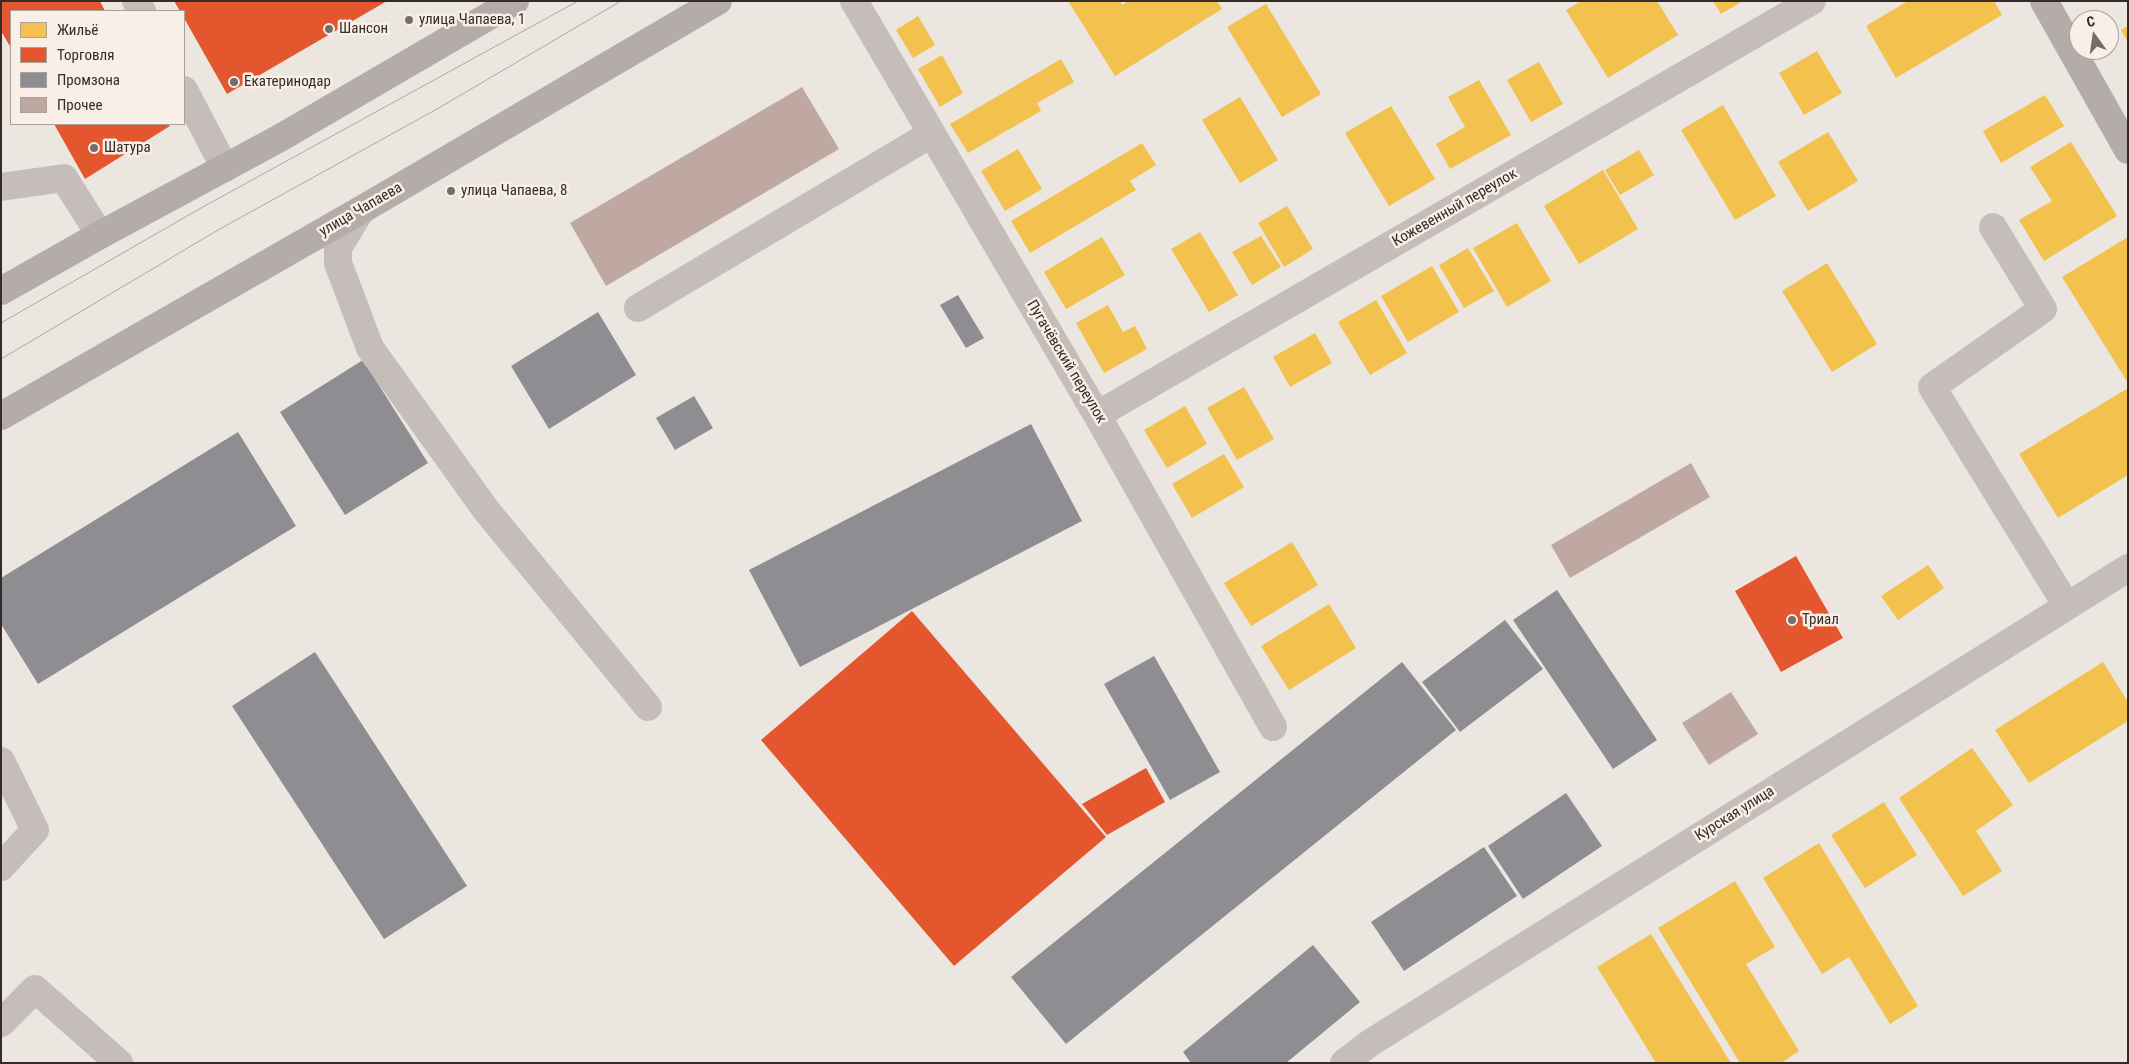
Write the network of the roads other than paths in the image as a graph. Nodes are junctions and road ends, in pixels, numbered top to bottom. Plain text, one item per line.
1 (515, 1) edge
2 (718, 1) edge
3 (854, 1) edge
4 (1812, 1) edge
5 (2044, 1) edge
6 (185, 92) edge
7 (931, 134) junction
8 (2128, 150) edge
9 (226, 168) junction
10 (1, 187) edge
11 (361, 210) junction
12 (1993, 227) dead end
13 (100, 235) junction
14 (1, 291) edge
15 (638, 308) dead end
16 (1097, 415) junction
17 (1, 416) edge
18 (2128, 568) edge
19 (2067, 606) junction
20 (648, 708) dead end
21 (1273, 727) dead end
22 (1, 761) edge
23 (1, 867) edge
24 (1, 1023) edge
25 (119, 1063) edge
26 (1344, 1063) edge

1 - 9 main road
2 - 11 main road, улица Чапаева
3 - 7 street, Пугачёвский переулок
4 - 16 street, Кожевенный переулок
5 - 8 main road
6 - 9 street
7 - 15 street
7 - 16 street, Пугачёвский переулок
9 - 13 main road
10 - 13 street
11 - 17 main road, улица Чапаева
11 - 20 street
12 - 19 street
13 - 14 main road
16 - 21 street, Пугачёвский переулок
18 - 19 street, Курская улица
19 - 26 street, Курская улица
22 - 23 street
24 - 25 street

